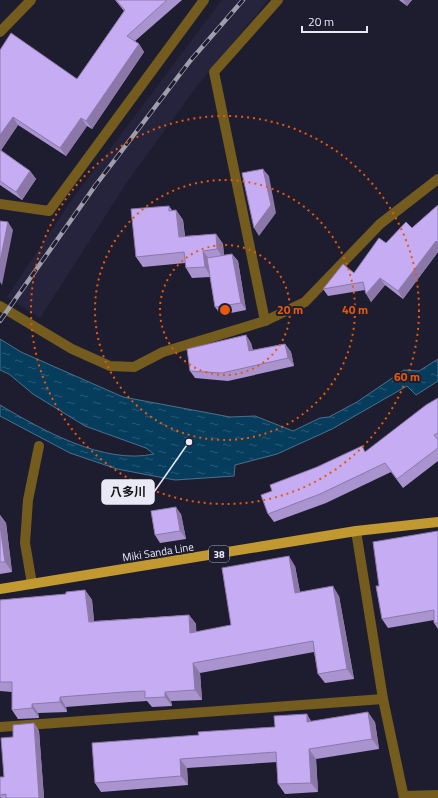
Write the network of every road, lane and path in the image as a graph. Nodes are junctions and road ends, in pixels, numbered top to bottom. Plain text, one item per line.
1 (31, 0) edge
2 (204, 0) edge
3 (278, 0) edge
4 (0, 32) edge
5 (438, 179) edge
6 (0, 204) edge
7 (0, 306) edge
8 (265, 321) junction
9 (39, 446) dead end
10 (438, 522) edge
11 (356, 531) junction
12 (32, 584) junction
13 (0, 589) edge
14 (383, 699) junction
15 (0, 727) edge
16 (438, 796) edge
17 (404, 797) edge

1 - 4 street
2 - 6 street
3 - 8 street
5 - 8 street
7 - 8 street
9 - 12 street
10 - 11 main road, Miki Sanda Line / 38
11 - 12 main road, Miki Sanda Line / 38
11 - 14 street
12 - 13 main road, Miki Sanda Line / 38
14 - 15 street
14 - 17 street
16 - 17 street

